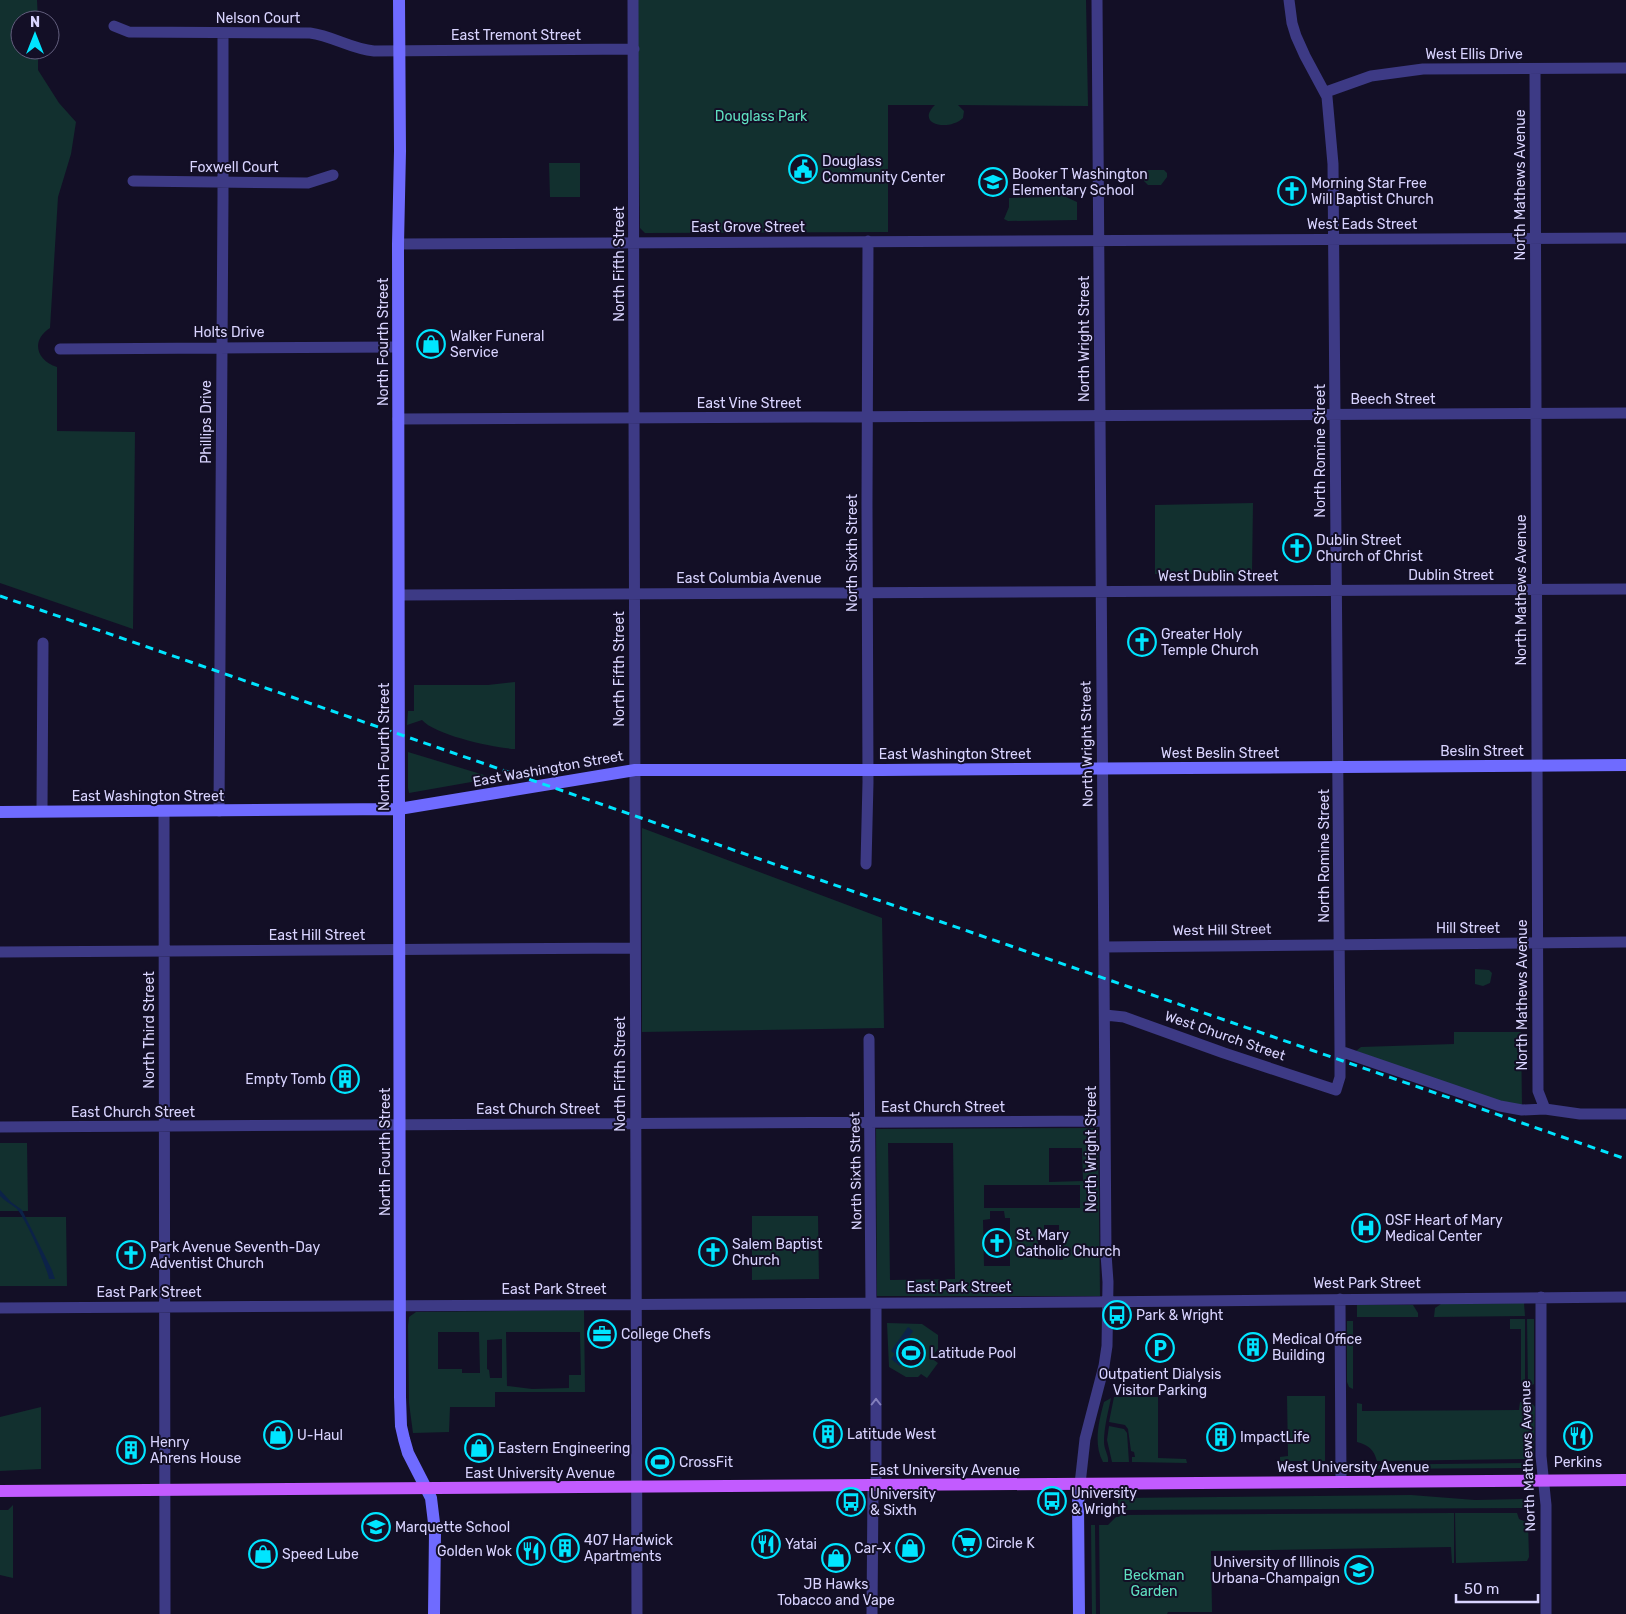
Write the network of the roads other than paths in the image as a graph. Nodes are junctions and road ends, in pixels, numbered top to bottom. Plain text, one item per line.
1 (399, 0) edge
2 (633, 0) edge
3 (1097, 0) edge
4 (1289, 0) edge
5 (114, 26) dead end
6 (223, 33) junction
7 (634, 49) junction
8 (399, 51) junction
9 (1626, 68) edge
10 (1535, 69) junction
11 (1326, 92) junction
12 (333, 175) dead end
13 (133, 181) dead end
14 (223, 183) junction
15 (1626, 238) edge
16 (1334, 239) junction
17 (1534, 239) junction
18 (1099, 240) junction
19 (868, 241) junction
20 (634, 242) junction
21 (398, 244) junction
22 (222, 347) junction
23 (398, 347) junction
24 (60, 348) dead end
25 (1626, 413) edge
26 (1335, 414) junction
27 (1535, 414) junction
28 (1100, 415) junction
29 (868, 417) junction
30 (398, 419) junction
31 (634, 419) junction
32 (1537, 590) junction
33 (1626, 590) edge
34 (1337, 591) junction
35 (868, 592) junction
36 (1100, 592) junction
37 (634, 593) junction
38 (398, 595) junction
39 (43, 643) dead end
40 (1626, 765) edge
41 (1537, 766) junction
42 (1338, 767) junction
43 (1102, 769) junction
44 (634, 770) junction
45 (868, 770) junction
46 (399, 809) junction
47 (164, 811) junction
48 (219, 811) junction
49 (0, 812) edge
50 (42, 812) junction
51 (866, 864) dead end
52 (1626, 942) edge
53 (1537, 943) junction
54 (1340, 944) junction
55 (1104, 947) junction
56 (635, 948) junction
57 (399, 950) junction
58 (164, 951) junction
59 (0, 952) edge
60 (1104, 1015) junction
61 (868, 1039) dead end
62 (1340, 1051) junction
63 (1336, 1090) joint
64 (1545, 1109) junction
65 (1626, 1114) edge
66 (1105, 1121) junction
67 (870, 1122) junction
68 (636, 1124) junction
69 (400, 1125) junction
70 (164, 1126) junction
71 (0, 1127) edge
72 (1541, 1296) junction
73 (1626, 1297) edge
74 (1340, 1298) junction
75 (1108, 1301) junction
76 (874, 1303) junction
77 (636, 1304) junction
78 (400, 1305) junction
79 (164, 1307) junction
80 (0, 1308) edge
81 (1626, 1480) edge
82 (1543, 1481) junction
83 (1342, 1482) junction
84 (1080, 1484) junction
85 (875, 1486) junction
86 (636, 1487) junction
87 (428, 1488) junction
88 (165, 1490) junction
89 (0, 1491) edge
90 (165, 1614) edge
91 (434, 1614) edge
92 (636, 1614) edge
93 (872, 1614) edge
94 (1079, 1614) edge
95 (1546, 1614) edge

1 - 8 street, North Fourth Street
2 - 7 street, North Fifth Street
3 - 18 street, North Wright Street
4 - 11 street, North Romine Street
5 - 6 street, Nelson Court
6 - 8 street, Nelson Court
6 - 14 street, Phillips Drive
7 - 8 street, East Tremont Street
7 - 20 street, North Fifth Street
8 - 21 street, North Fourth Street
9 - 10 street, West Ellis Drive
10 - 11 street, West Ellis Drive
10 - 17 street, North Mathews Avenue
11 - 16 street, North Romine Street
12 - 14 street, Foxwell Court
13 - 14 street, Foxwell Court
14 - 22 street, Phillips Drive
15 - 17 street, West Eads Street
16 - 17 street, West Eads Street
16 - 18 street, West Eads Street
16 - 26 street, North Romine Street
17 - 27 street, North Mathews Avenue
18 - 19 street, East Grove Street
18 - 28 street, North Wright Street
19 - 20 street, East Grove Street
19 - 29 street, North Sixth Street
20 - 21 street, East Grove Street
20 - 31 street, North Fifth Street
21 - 23 street, North Fourth Street
22 - 23 street, Holts Drive
22 - 24 street, Holts Drive
22 - 48 street, Phillips Drive
23 - 30 street, North Fourth Street
25 - 27 street, Beech Street
26 - 27 street, Beech Street
26 - 28 street, Beech Street
26 - 34 street, North Romine Street
27 - 32 street, North Mathews Avenue
28 - 29 street, East Vine Street
28 - 36 street, North Wright Street
29 - 31 street, East Vine Street
29 - 35 street, North Sixth Street
30 - 31 street, East Vine Street
30 - 38 street, North Fourth Street
31 - 37 street, North Fifth Street
32 - 33 street, Dublin Street
32 - 34 street, Dublin Street
32 - 41 street, North Mathews Avenue
34 - 36 street, West Dublin Street
34 - 42 street, North Romine Street
35 - 36 street, East Columbia Avenue
35 - 37 street, East Columbia Avenue
35 - 45 street, North Sixth Street
36 - 43 street, North Wright Street
37 - 38 street, East Columbia Avenue
37 - 44 street, North Fifth Street
38 - 46 street, North Fourth Street
39 - 50 street
40 - 41 street, Beslin Street
41 - 42 street, Beslin Street
41 - 53 street, North Mathews Avenue
42 - 43 street, West Beslin Street
42 - 54 street, North Romine Street
43 - 45 street, East Washington Street
43 - 55 street, North Wright Street
44 - 45 street, East Washington Street
44 - 46 street, East Washington Street
44 - 56 street, North Fifth Street
45 - 51 street, North Sixth Street
46 - 48 street, East Washington Street
46 - 57 street, North Fourth Street
47 - 48 street, East Washington Street
47 - 50 street, East Washington Street
47 - 58 street, North Third Street
49 - 50 street, East Washington Street
52 - 53 street, Hill Street
53 - 54 street, Hill Street
53 - 64 street, North Mathews Avenue
54 - 55 street, West Hill Street
54 - 62 street, North Romine Street
55 - 60 street, North Wright Street
56 - 57 street, East Hill Street
56 - 68 street, North Fifth Street
57 - 58 street, East Hill Street
57 - 69 street, North Fourth Street
58 - 59 street, East Hill Street
58 - 70 street, North Third Street
60 - 63 street, West Church Street
60 - 66 street, North Wright Street
61 - 67 street, North Sixth Street
62 - 63 street, North Romine Street
62 - 64 street
64 - 65 street
66 - 67 street, East Church Street
66 - 75 street, North Wright Street
67 - 68 street, East Church Street
67 - 76 street, North Sixth Street
68 - 69 street, East Church Street
68 - 77 street, North Fifth Street
69 - 70 street, East Church Street
69 - 78 street, North Fourth Street
70 - 71 street, East Church Street
70 - 79 street, North Third Street
72 - 73 street, West Park Street
72 - 74 street, West Park Street
72 - 82 street, North Mathews Avenue
74 - 75 street, West Park Street
74 - 83 street
75 - 76 street, East Park Street
75 - 84 street, North Wright Street
76 - 77 street, East Park Street
85 -> 76 street, North Sixth Street
77 - 78 street, East Park Street
77 - 86 street, North Fifth Street
78 - 79 street, East Park Street
78 - 87 street, North Fourth Street
79 - 80 street, East Park Street
79 - 88 street, North Third Street
81 - 82 main road, West University Avenue
82 - 83 main road, West University Avenue
82 - 95 street, North Mathews Avenue
83 - 84 main road, West University Avenue
84 - 85 main road, East University Avenue
84 - 94 street
85 - 86 main road, East University Avenue
85 - 93 street, North Sixth Street
86 - 87 main road, East University Avenue
86 - 92 street, North Fifth Street
87 - 88 main road, East University Avenue
87 - 91 street, North Fourth Street
88 - 89 main road, East University Avenue
88 - 90 street, North Third Street

